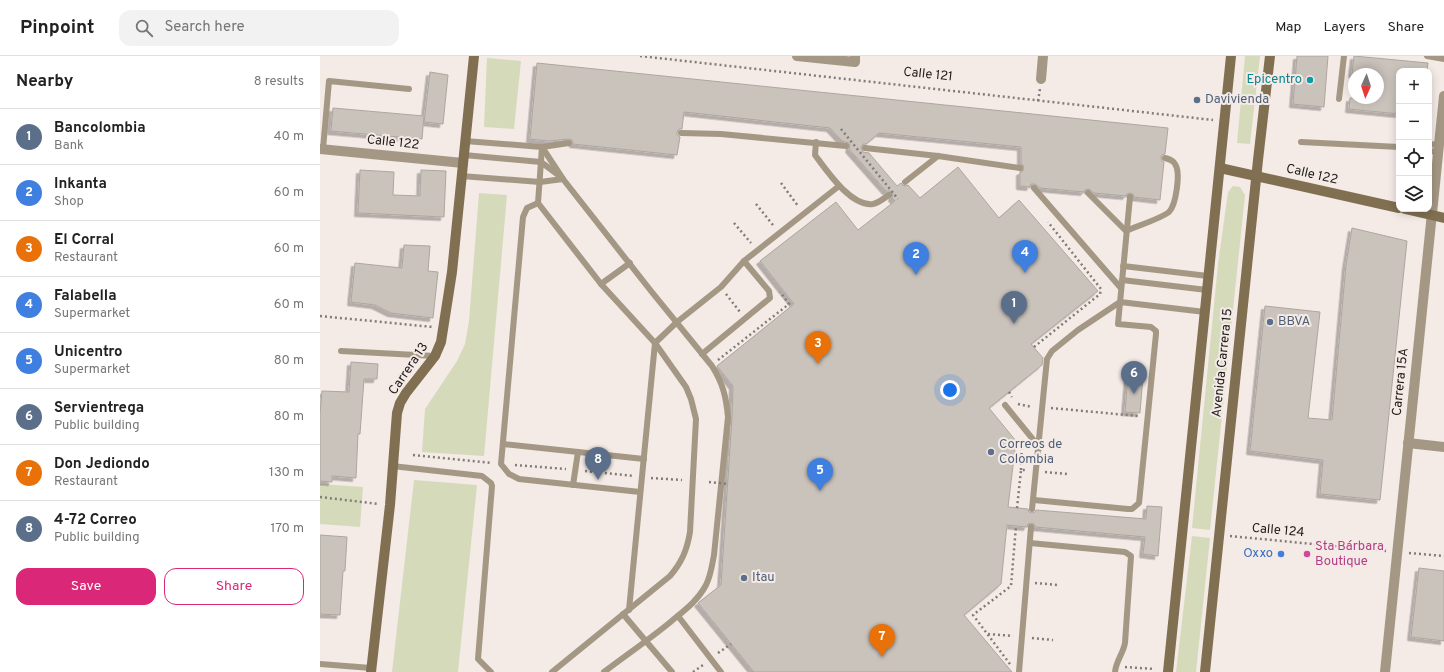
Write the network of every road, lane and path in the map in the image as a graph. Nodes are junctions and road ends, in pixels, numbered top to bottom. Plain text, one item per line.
1 (474, 56) edge
2 (640, 56) edge
3 (797, 56) edge
4 (1043, 56) edge
5 (1231, 56) edge
6 (1270, 56) edge
7 (1344, 56) edge
8 (1427, 56) edge
9 (673, 58) edge
10 (1444, 58) edge
11 (855, 59) edge
12 (1041, 79) dead end
13 (409, 89) dead end
14 (1444, 96) edge
15 (1339, 99) dead end
16 (1214, 120) dead end
17 (841, 129) dead end
18 (681, 133) dead end
19 (465, 141) junction
20 (816, 142) junction
21 (1301, 142) dead end
22 (569, 143) dead end
23 (846, 146) dead end
24 (542, 147) junction
25 (1396, 147) edge
26 (865, 148) dead end
27 (1434, 148) edge
28 (322, 149) edge
29 (938, 156) junction
30 (1165, 158) dead end
31 (463, 159) junction
32 (541, 162) junction
33 (1020, 168) dead end
34 (1220, 168) junction
35 (461, 176) junction
36 (1256, 176) junction
37 (563, 179) junction
38 (540, 182) junction
39 (906, 182) dead end
40 (781, 184) dead end
41 (839, 186) junction
42 (1034, 188) dead end
43 (1088, 193) dead end
44 (889, 195) dead end
45 (1130, 197) dead end
46 (898, 198) dead end
47 (538, 202) junction
48 (756, 204) dead end
49 (1396, 207) edge
50 (1418, 212) edge
51 (804, 214) junction
52 (1432, 215) junction
53 (1444, 218) edge
54 (1047, 221) dead end
55 (734, 223) dead end
56 (1126, 231) junction
57 (779, 233) junction
58 (757, 251) junction
59 (744, 261) junction
60 (630, 263) junction
61 (1123, 266) junction
62 (1208, 276) junction
63 (1122, 280) junction
64 (601, 284) junction
65 (721, 287) junction
66 (776, 287) dead end
67 (1120, 287) junction
68 (1207, 290) junction
69 (1120, 302) junction
70 (1205, 312) junction
71 (320, 316) edge
72 (746, 319) junction
73 (677, 322) junction
74 (435, 327) dead end
75 (756, 331) junction
76 (655, 343) junction
77 (1034, 347) dead end
78 (341, 351) dead end
79 (702, 354) junction
80 (435, 356) junction
81 (712, 366) junction
82 (1009, 392) dead end
83 (1005, 405) dead end
84 (1042, 408) junction
85 (1148, 417) junction
86 (1408, 443) junction
87 (503, 444) junction
88 (1444, 447) edge
89 (1040, 448) junction
90 (578, 452) junction
91 (414, 455) dead end
92 (644, 459) junction
93 (501, 464) junction
94 (392, 466) junction
95 (576, 470) junction
96 (642, 476) junction
97 (651, 478) dead end
98 (682, 480) dead end
99 (709, 482) dead end
100 (728, 484) dead end
101 (574, 485) junction
102 (640, 492) junction
103 (320, 497) edge
104 (1034, 500) junction
105 (390, 505) junction
106 (1032, 509) dead end
107 (1016, 526) dead end
108 (1031, 527) dead end
109 (1230, 536) dead end
110 (1030, 543) junction
111 (1397, 552) junction
112 (1444, 556) edge
113 (626, 612) junction
114 (678, 616) junction
115 (646, 641) junction
116 (320, 664) edge
117 (1010, 664) dead end
118 (1155, 669) dead end
119 (371, 670) edge
120 (491, 672) edge
121 (552, 672) edge
122 (604, 672) edge
123 (672, 672) edge
124 (721, 672) edge
125 (1019, 672) edge
126 (1115, 672) edge
127 (1168, 672) edge
128 (1205, 672) edge
129 (1385, 672) edge

1 - 19 main road, Carrera 13
2 - 9 path, Calle 121
3 - 11 street
4 - 12 street
5 - 34 main road, Avenida Carrera 15
6 - 36 main road, Avenida Carrera 15
7 - 15 lane
8 - 10 lane
9 - 16 path, Calle 121
13 - 28 lane
14 - 27 street, Carrera 15A
17 - 46 path, bridge
18 - 20 lane
19 - 24 lane
19 - 31 main road, Carrera 13
20 - 23 lane
20 - 41 lane
21 - 25 lane
22 - 24 lane
24 - 32 lane
24 - 37 lane
26 - 29 lane
27 - 52 street, Carrera 15A
28 - 31 street, Calle 122
29 - 33 lane
29 - 39 lane
30 - 56 lane
31 - 32 lane
31 - 35 main road, Carrera 13
32 - 37 lane
32 - 38 lane
34 - 36 main road, Calle 122
34 - 62 main road, Avenida Carrera 15
35 - 38 lane
35 - 80 main road, Carrera 13
36 - 49 main road, Calle 122
36 - 128 main road, Avenida Carrera 15
37 - 38 lane
37 - 60 lane
38 - 47 lane
40 - 51 path
41 - 44 lane
41 - 51 lane
42 - 67 lane
43 - 56 lane
45 - 56 lane
47 - 64 lane
47 - 87 lane
48 - 57 path
50 - 52 main road
51 - 57 lane
52 - 53 main road
52 - 86 street, Carrera 15A
54 - 77 path
55 - 58 path
56 - 61 lane
57 - 58 lane
58 - 59 lane
59 - 65 lane
59 - 72 lane
60 - 64 lane
60 - 73 lane
61 - 62 lane
61 - 63 lane
62 - 68 main road, Avenida Carrera 15
63 - 67 lane
63 - 68 lane
64 - 76 lane
65 - 72 path
65 - 73 lane
66 - 75 path
67 - 69 lane
68 - 70 main road, Avenida Carrera 15
69 - 70 lane
69 - 84 lane
69 - 85 lane
70 - 127 main road, Avenida Carrera 15
71 - 74 path
72 - 75 path
72 - 79 lane
73 - 76 lane
73 - 79 lane
75 - 81 path
76 - 92 lane
76 - 113 lane
78 - 80 lane
79 - 81 lane
80 - 94 main road, Carrera 13
81 - 114 lane
82 - 84 path
83 - 89 lane
84 - 85 path
84 - 89 lane
85 - 104 lane
86 - 88 street
86 - 111 street, Carrera 15A
87 - 90 lane
87 - 93 lane
89 - 104 lane
90 - 92 lane
90 - 95 lane
91 - 93 path
92 - 96 lane
93 - 95 path
93 - 101 lane
94 - 105 main road, Carrera 13
94 - 120 lane
95 - 96 path
95 - 101 lane
96 - 102 lane
97 - 98 path
99 - 100 path, bridge
101 - 102 lane
102 - 113 lane
103 - 105 path
104 - 106 lane
105 - 119 main road, Carrera 13
107 - 117 path
108 - 110 lane
109 - 111 path, Calle 124
110 - 125 lane
110 - 126 lane
111 - 112 path, Calle 124
111 - 129 street, Carrera 15A
113 - 115 lane
113 - 121 lane
114 - 115 lane
114 - 124 lane
115 - 122 lane
115 - 123 lane
116 - 119 lane
118 - 126 path

